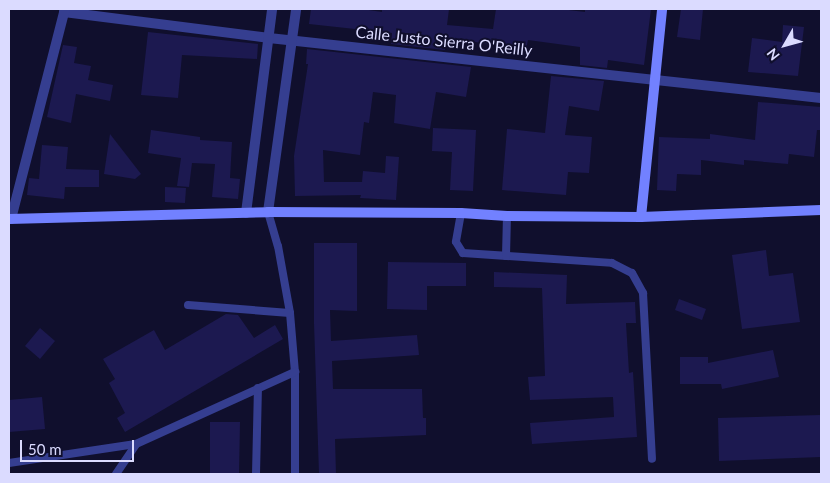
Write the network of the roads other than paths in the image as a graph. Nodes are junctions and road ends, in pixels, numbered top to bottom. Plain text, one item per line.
1 (272, 9) edge
2 (296, 9) edge
3 (662, 9) edge
4 (64, 10) edge
5 (269, 38) junction
6 (292, 40) junction
7 (656, 78) junction
8 (821, 98) edge
9 (821, 210) edge
10 (268, 212) junction
11 (246, 213) junction
12 (460, 213) junction
13 (507, 216) junction
14 (641, 217) junction
15 (10, 219) edge
16 (506, 256) junction
17 (188, 305) dead end
18 (290, 313) junction
19 (295, 372) junction
20 (258, 388) junction
21 (136, 444) junction
22 (652, 459) dead end
23 (9, 462) edge
24 (116, 474) edge
25 (256, 474) edge
26 (295, 474) edge

1 - 5 street
2 - 6 street
3 - 7 street
4 - 5 street, Calle Justo Sierra O'Reilly
4 - 15 street
5 - 6 street, Calle Justo Sierra O'Reilly
5 - 11 street
6 - 7 street, Calle Justo Sierra O'Reilly
6 - 10 street
7 - 8 street, Calle Justo Sierra O'Reilly
7 - 14 street
9 - 14 street
10 - 11 street
10 - 12 street
10 - 18 lane
11 - 15 street
12 - 13 street
12 - 16 lane
13 - 14 street
13 - 16 lane
16 - 22 lane
17 - 18 lane
18 - 19 lane
19 - 20 lane
19 - 26 lane
20 - 21 lane
20 - 25 lane
21 - 23 lane
21 - 24 lane

